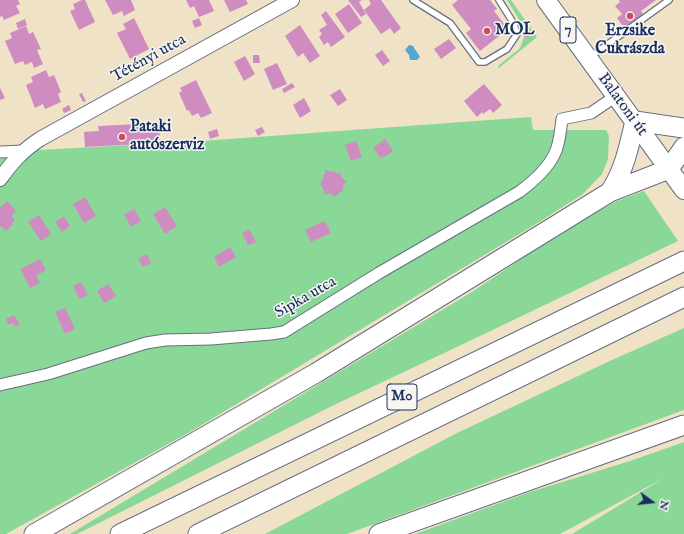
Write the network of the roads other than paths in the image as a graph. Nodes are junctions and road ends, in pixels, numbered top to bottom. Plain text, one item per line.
1 (292, 0) edge
2 (413, 0) edge
3 (499, 0) edge
4 (546, 0) edge
5 (669, 0) edge
6 (588, 58) junction
7 (616, 96) junction
8 (634, 122) junction
9 (684, 128) edge
10 (684, 148) edge
11 (23, 151) junction
12 (0, 152) edge
13 (669, 169) junction
14 (0, 179) edge
15 (684, 190) edge
16 (610, 192) junction
17 (684, 261) edge
18 (684, 297) edge
19 (0, 386) edge
20 (684, 425) edge
21 (34, 534) edge
22 (120, 534) edge
23 (198, 534) edge
24 (379, 534) edge

1 - 11 street, Tétényi utca
2 - 3 lane
4 - 6 main road, Balatoni út / 7
5 - 6 lane
6 - 7 main road, Balatoni út / 7
7 - 8 main road, Balatoni út / 7
7 - 19 street, Sipka utca
8 - 9 highway
8 - 13 main road, Balatoni út / 7
8 - 16 highway
10 - 13 highway
11 - 12 street
11 - 14 street, Tétényi utca
13 - 15 main road, Balatoni út / 7
13 - 16 highway
16 - 21 highway
17 - 22 highway, M0
18 - 23 highway, M0
20 - 24 highway

